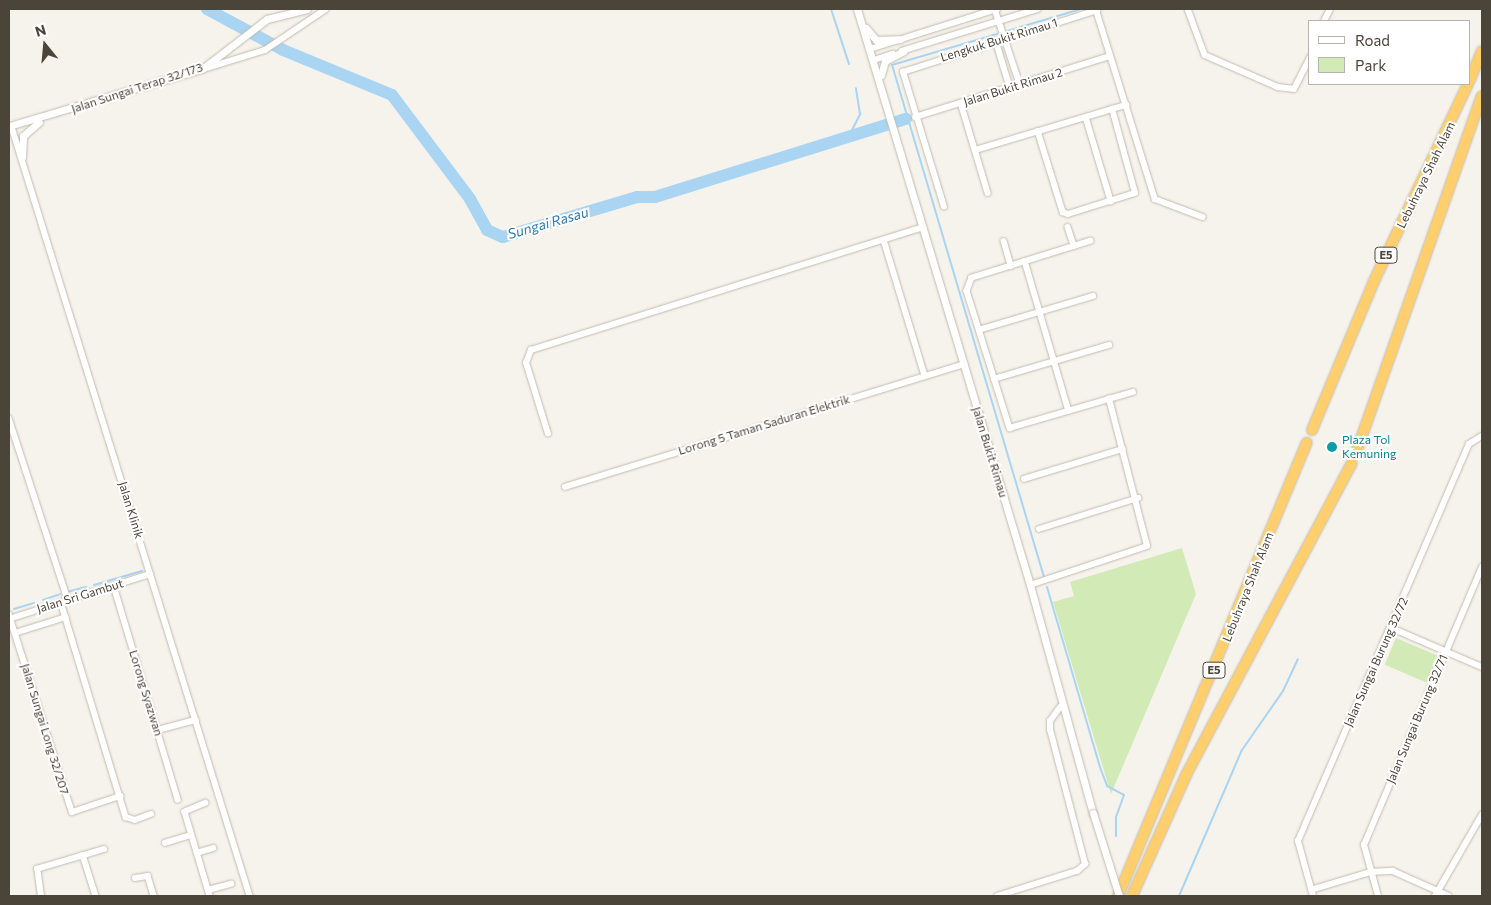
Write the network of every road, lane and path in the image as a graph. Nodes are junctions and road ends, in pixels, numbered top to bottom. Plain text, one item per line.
1 (307, 9) edge
2 (326, 9) edge
3 (857, 9) edge
4 (996, 9) edge
5 (1009, 9) edge
6 (1038, 9) edge
7 (1188, 9) edge
8 (1096, 10) edge
9 (1012, 17) junction
10 (1000, 23) junction
11 (1004, 36) junction
12 (900, 39) junction
13 (996, 42) junction
14 (870, 49) junction
15 (904, 50) junction
16 (1482, 50) edge
17 (1110, 56) junction
18 (874, 60) junction
19 (1308, 62) edge
20 (202, 69) junction
21 (1471, 78) edge
22 (881, 84) junction
23 (1020, 84) junction
24 (1468, 85) edge
25 (1010, 87) junction
26 (1482, 96) edge
27 (961, 103) junction
28 (1126, 105) junction
29 (1112, 109) junction
30 (62, 112) junction
31 (915, 117) junction
32 (1086, 117) junction
33 (10, 126) edge
34 (1038, 131) junction
35 (976, 150) junction
36 (22, 157) junction
37 (988, 193) dead end
38 (1111, 201) junction
39 (944, 207) dead end
40 (1203, 218) dead end
41 (924, 227) junction
42 (1068, 227) dead end
43 (884, 240) junction
44 (1004, 241) dead end
45 (1091, 241) dead end
46 (1074, 246) junction
47 (1025, 262) junction
48 (1011, 266) junction
49 (1093, 296) dead end
50 (1040, 312) junction
51 (979, 330) junction
52 (1109, 345) dead end
53 (1054, 361) junction
54 (964, 364) junction
55 (925, 376) junction
56 (994, 379) junction
57 (1133, 392) dead end
58 (1109, 400) junction
59 (1069, 411) junction
60 (9, 418) edge
61 (1312, 430) dead end
62 (548, 434) dead end
63 (1482, 436) edge
64 (1307, 443) dead end
65 (1123, 449) junction
66 (1357, 450) dead end
67 (1352, 463) dead end
68 (1024, 479) dead end
69 (565, 487) dead end
70 (1138, 498) junction
71 (1039, 529) dead end
72 (1482, 567) edge
73 (150, 574) junction
74 (1030, 585) junction
75 (114, 586) junction
76 (65, 601) junction
77 (9, 617) edge
78 (66, 617) junction
79 (1392, 628) junction
80 (15, 633) junction
81 (1445, 653) junction
82 (1482, 667) edge
83 (1060, 707) junction
84 (196, 720) junction
85 (158, 730) junction
86 (120, 796) junction
87 (178, 800) dead end
88 (206, 804) dead end
89 (151, 814) dead end
90 (1482, 815) edge
91 (191, 835) junction
92 (165, 843) dead end
93 (213, 848) dead end
94 (104, 849) dead end
95 (197, 853) junction
96 (83, 855) junction
97 (1372, 872) junction
98 (135, 878) dead end
99 (231, 884) dead end
100 (1438, 890) junction
101 (209, 893) edge
102 (1312, 893) edge
103 (41, 896) edge
104 (96, 896) edge
105 (154, 896) edge
106 (250, 896) edge
107 (997, 896) edge
108 (1118, 896) edge
109 (1132, 896) edge
110 (1378, 896) edge
111 (1435, 896) edge
112 (1449, 896) edge

1 - 20 street, Jalan Sungai Terap 32/173
2 - 20 street
3 - 12 street
3 - 14 street, Jalan Bukit Rimau
4 - 10 street
4 - 12 street
5 - 9 street
6 - 9 street
7 - 19 street
8 - 11 street, Lengkuk Bukit Rimau 1
8 - 17 street
9 - 10 street
10 - 11 street
10 - 15 street
11 - 13 street, Lengkuk Bukit Rimau 1
11 - 23 street
12 - 14 street
13 - 25 street
13 - 31 street, Lengkuk Bukit Rimau 1
14 - 18 street, Jalan Bukit Rimau
15 - 18 street
15 - 22 street
16 - 21 highway
17 - 23 street, Jalan Bukit Rimau 2
17 - 28 street
18 - 22 street, Jalan Bukit Rimau
20 - 30 street, Jalan Sungai Terap 32/173
22 - 41 street, Jalan Bukit Rimau
23 - 25 street, Jalan Bukit Rimau 2
24 - 61 highway, Lebuhraya Shah Alam / E5
25 - 27 street, Jalan Bukit Rimau 2
26 - 66 highway, Lebuhraya Shah Alam
27 - 31 street, Jalan Bukit Rimau 2
27 - 35 street
28 - 29 street
28 - 40 street
29 - 32 street
29 - 38 street
30 - 33 street, Jalan Sungai Terap 32/173
30 - 36 street
31 - 39 street
32 - 34 street
32 - 38 street
33 - 36 street, Jalan Klinik
34 - 35 street
34 - 38 street
35 - 37 street
36 - 73 street, Jalan Klinik
41 - 43 street
41 - 54 street, Jalan Bukit Rimau
42 - 46 street
43 - 55 street
43 - 62 street
44 - 48 street
45 - 46 street
46 - 47 street
47 - 48 street
47 - 50 street
48 - 51 street
49 - 50 street
50 - 51 street
50 - 53 street
51 - 56 street
52 - 53 street
53 - 56 street
53 - 59 street
54 - 55 street, Lorong 5 Taman Saduran Elektrik
54 - 74 street, Jalan Bukit Rimau
55 - 69 street, Lorong 5 Taman Saduran Elektrik
56 - 59 street
57 - 58 street
58 - 59 street
58 - 65 street
60 - 76 street
63 - 79 street, Jalan Sungai Burung 32/72
64 - 108 highway, Lebuhraya Shah Alam / E5
65 - 68 street
65 - 70 street
67 - 109 highway, E5
70 - 71 street
70 - 74 street
72 - 81 street, Jalan Sungai Burung 32/71
73 - 75 street, Jalan Sri Gambut
73 - 84 street, Jalan Klinik
74 - 83 street, Jalan Bukit Rimau
75 - 76 street, Jalan Sri Gambut
75 - 85 street, Lorong Syazwan
76 - 77 street, Jalan Sri Gambut
76 - 78 street
77 - 80 street, Jalan Sungai Long 32/207
78 - 80 street
78 - 86 street
79 - 81 street
79 - 102 street, Jalan Sungai Burung 32/72
80 - 86 street, Jalan Sungai Long 32/207
81 - 82 street
81 - 97 street, Jalan Sungai Burung 32/71
83 - 107 street
83 - 108 street, Jalan Bukit Rimau, bridge
84 - 85 street
84 - 106 street, Jalan Klinik
85 - 87 street, Lorong Syazwan
86 - 89 street
88 - 91 street
90 - 100 street
91 - 92 street
91 - 95 street
93 - 95 street
94 - 96 street
95 - 101 street
96 - 103 street
96 - 104 street
97 - 100 street
97 - 102 street
97 - 110 street, Jalan Sungai Burung 32/71
98 - 105 street
99 - 101 street
100 - 111 street
100 - 112 street

